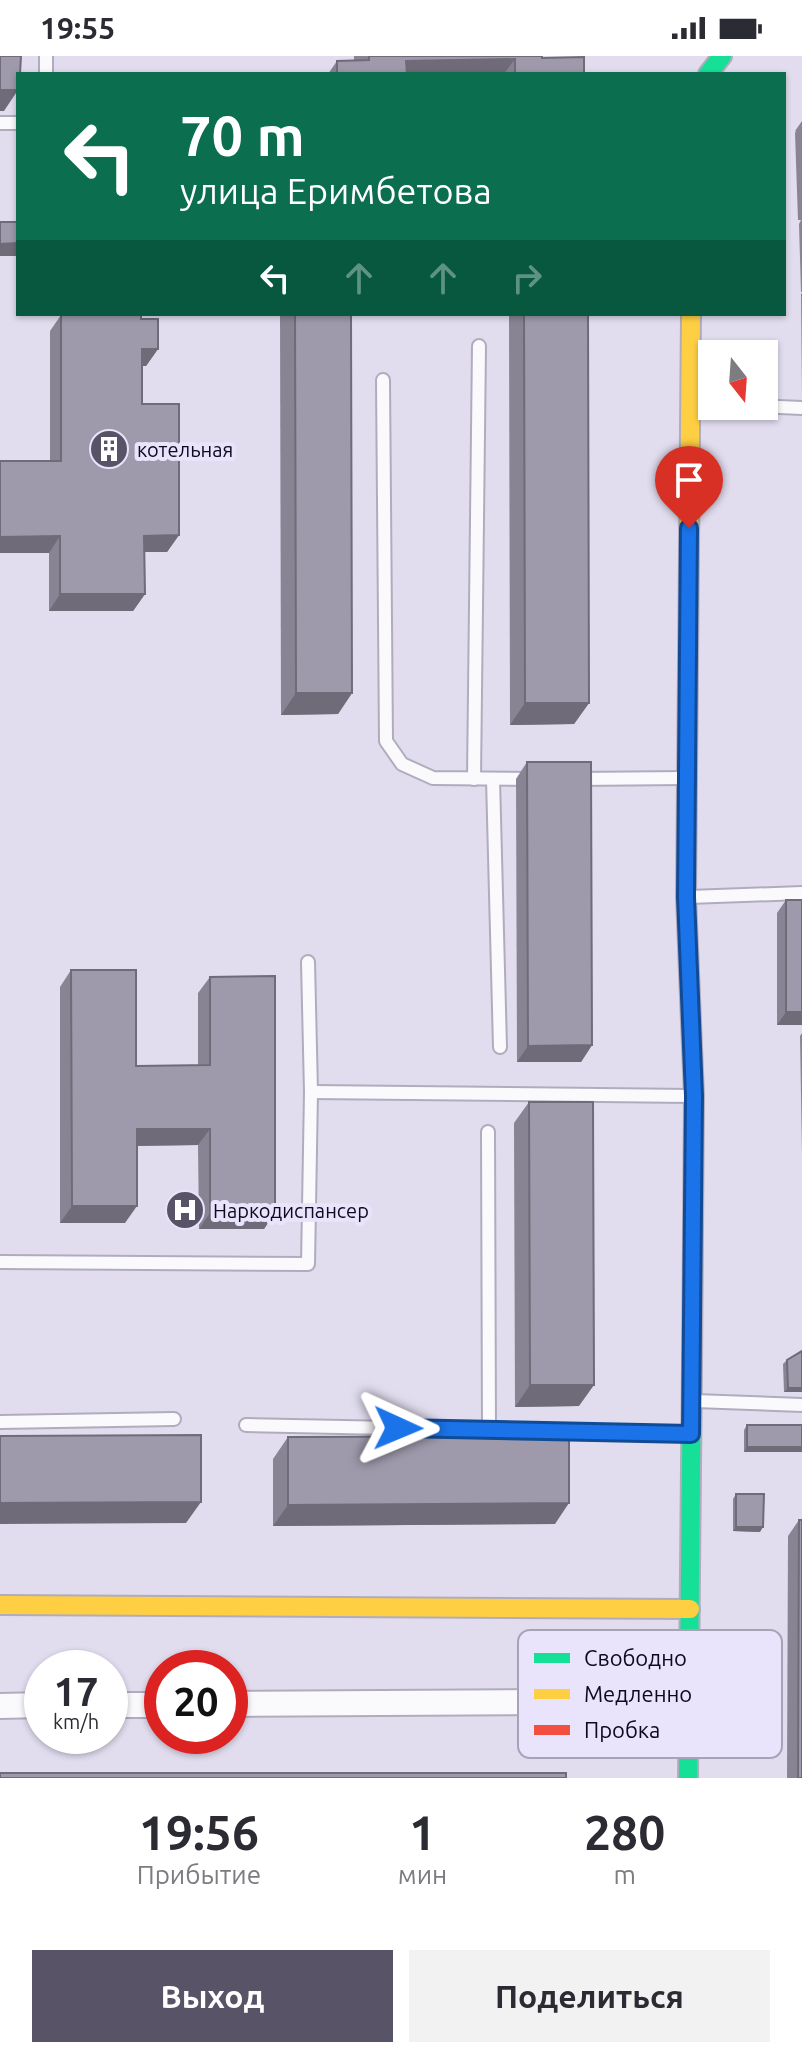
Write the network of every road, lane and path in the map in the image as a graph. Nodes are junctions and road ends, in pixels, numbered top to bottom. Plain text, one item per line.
1 (722, 56) edge
2 (710, 72) edge
3 (691, 316) edge
4 (479, 346) dead end
5 (383, 380) dead end
6 (778, 407) edge
7 (802, 408) edge
8 (688, 778) junction
9 (474, 779) junction
10 (493, 779) junction
11 (553, 779) edge
12 (568, 779) edge
13 (802, 893) edge
14 (686, 897) junction
15 (308, 962) dead end
16 (500, 1047) dead end
17 (311, 1092) junction
18 (694, 1096) junction
19 (488, 1132) dead end
20 (0, 1262) edge
21 (691, 1401) junction
22 (802, 1405) edge
23 (174, 1419) dead end
24 (0, 1422) edge
25 (246, 1425) dead end
26 (489, 1430) junction
27 (691, 1434) junction
28 (0, 1605) edge
29 (690, 1609) junction
30 (690, 1630) edge
31 (518, 1702) edge
32 (248, 1704) edge
33 (24, 1705) edge
34 (0, 1706) edge
35 (688, 1758) edge
36 (688, 1778) edge

1 - 2 street
3 - 8 street
4 - 9 lane
5 - 9 lane
6 - 7 lane
8 - 12 lane
8 - 14 street
9 - 10 lane
10 - 11 lane
10 - 16 lane
13 - 14 lane
14 - 18 street
15 - 17 lane
17 - 18 lane
17 - 20 lane
18 - 21 street
19 - 26 lane
21 - 22 lane
21 - 27 street
23 - 24 lane
25 - 26 lane
26 - 27 lane
27 - 29 street
28 - 29 street
29 - 30 street
31 - 32 street
33 - 34 street
35 - 36 street

